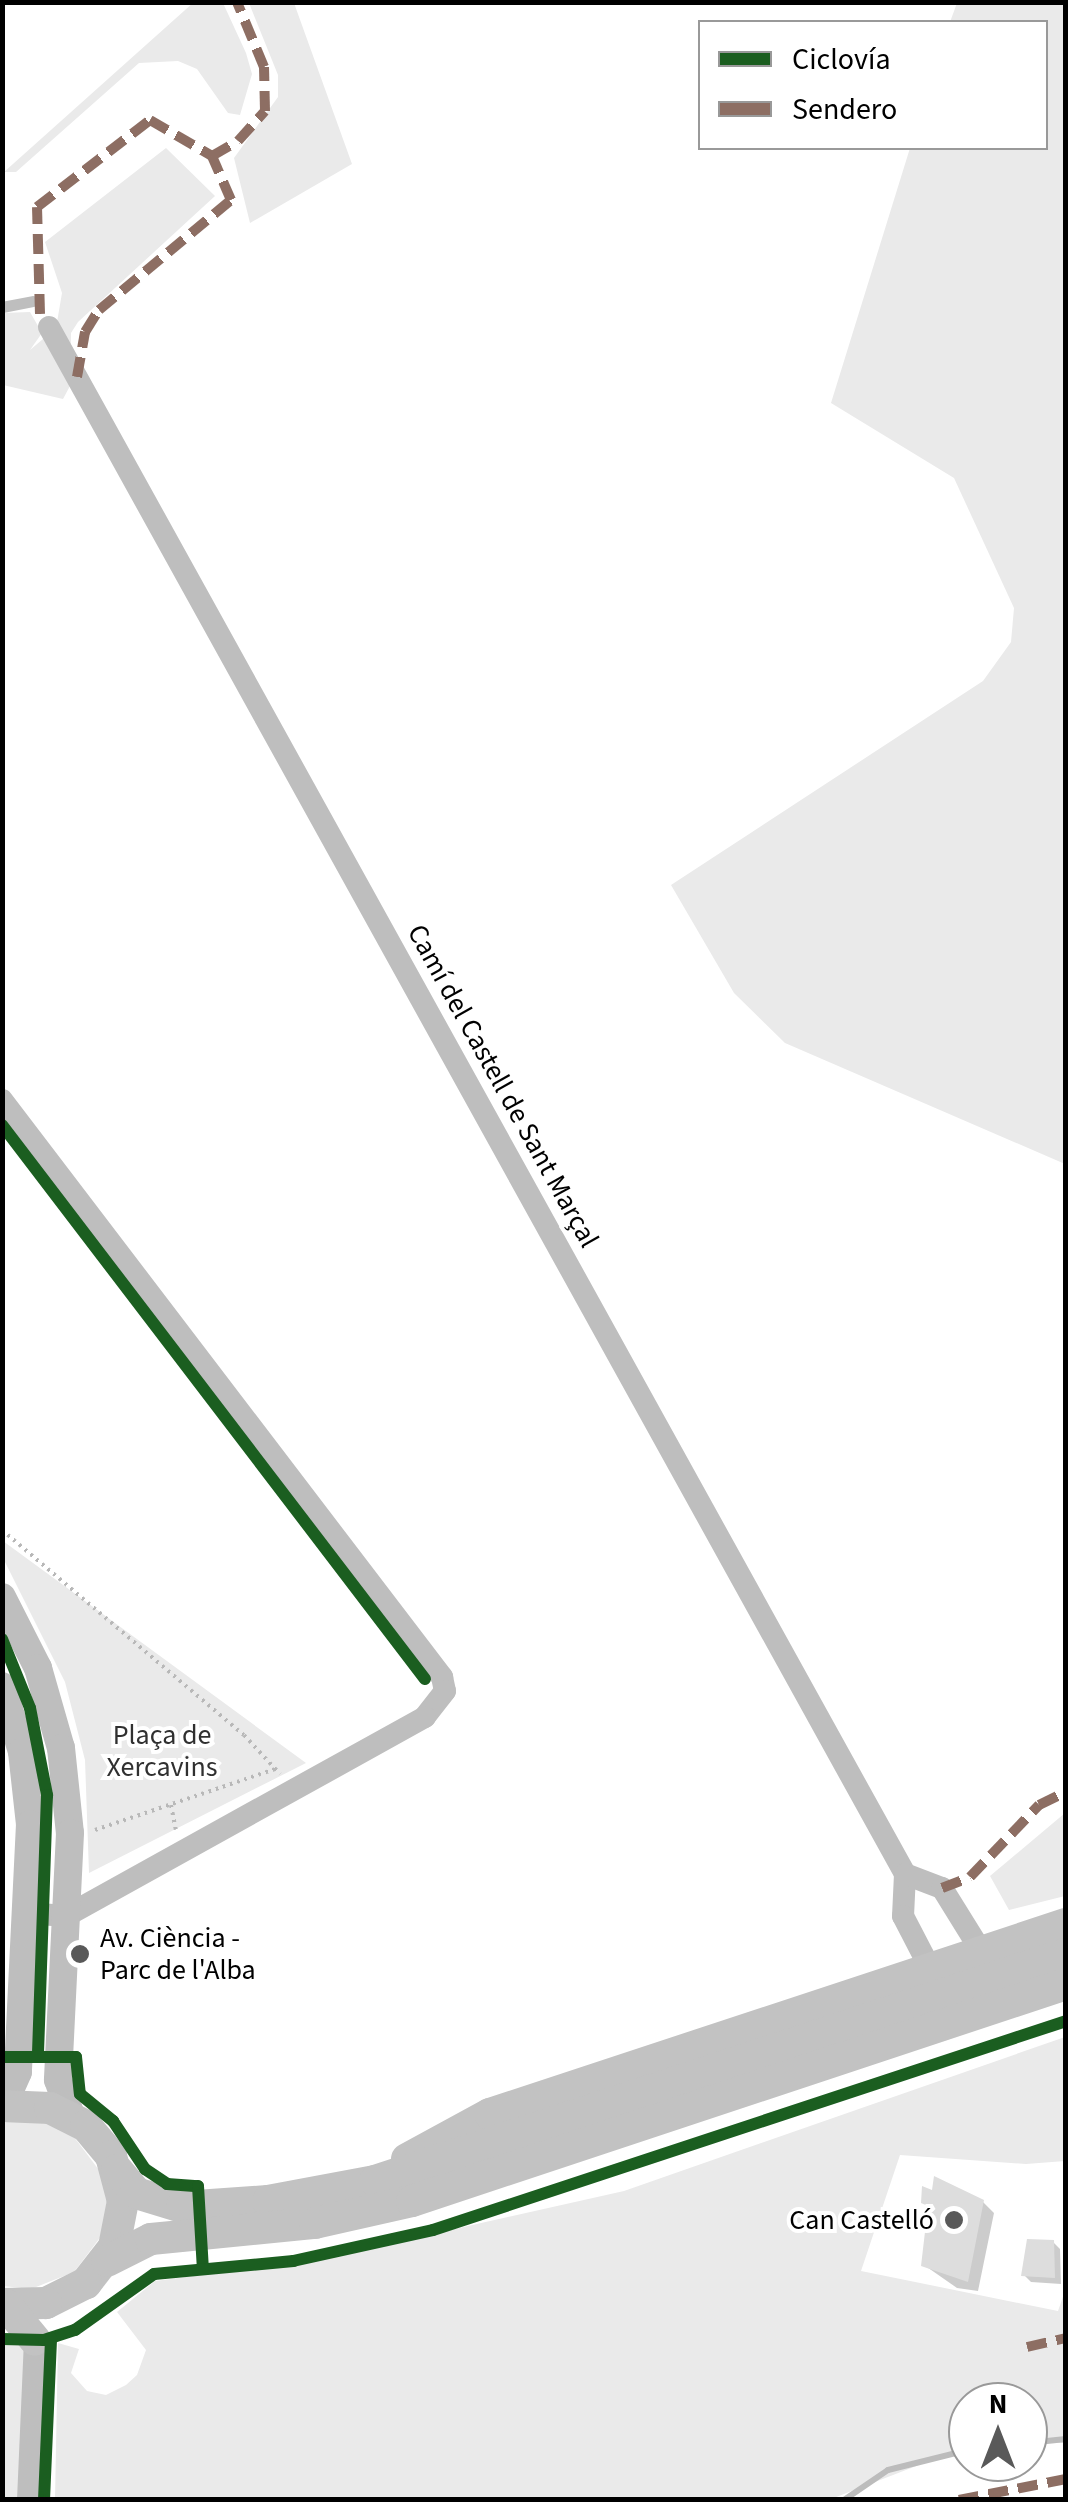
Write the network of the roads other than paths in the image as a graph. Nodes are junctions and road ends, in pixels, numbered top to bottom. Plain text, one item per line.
1 (32, 301) dead end
2 (2, 306) edge
3 (48, 327) dead end
4 (2, 1100) edge
5 (2, 1597) edge
6 (2, 1686) edge
7 (905, 1874) junction
8 (26, 1914) junction
9 (66, 1916) junction
10 (1066, 1924) edge
11 (981, 1951) junction
12 (1066, 1954) edge
13 (930, 1968) junction
14 (1066, 1984) edge
15 (3, 2106) edge
16 (72, 2118) junction
17 (117, 2170) junction
18 (375, 2181) junction
19 (106, 2261) junction
20 (54, 2301) junction
21 (4, 2304) edge
22 (35, 2340) junction
23 (28, 2500) edge

1 - 2 lane
3 - 7 street, Camí del Castell de Sant Marçal
4 - 9 street
5 - 9 street
6 - 8 street
7 - 11 street
7 - 13 street, Camí del Castell de Sant Marçal
8 - 9 street
8 - 15 street
9 - 16 street
10 - 11 main road
11 - 13 main road
12 - 18 main road
13 - 18 main road
14 - 19 main road
15 - 16 main road
16 - 17 main road
17 - 18 main road
17 - 19 main road
19 - 20 main road
20 - 21 main road
20 - 22 main road
21 - 22 main road
22 - 23 street

